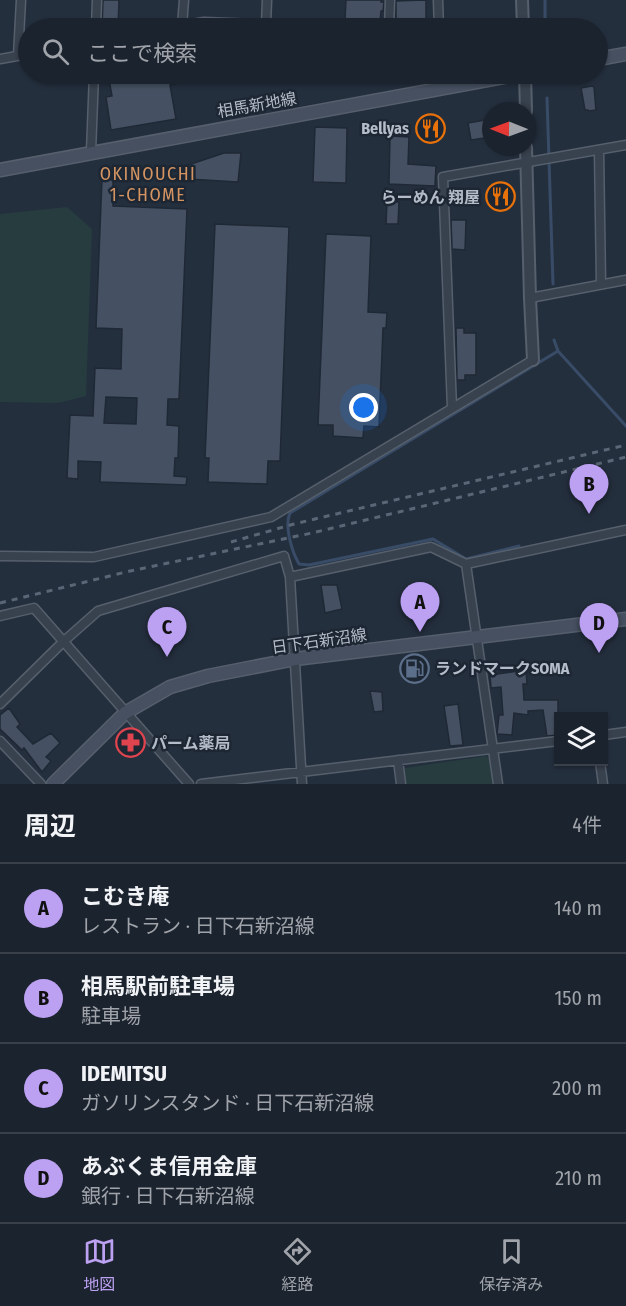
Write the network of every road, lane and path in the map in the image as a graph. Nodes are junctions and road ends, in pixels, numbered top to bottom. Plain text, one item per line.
1 (21, 0) edge
2 (97, 0) edge
3 (184, 0) edge
4 (267, 0) edge
5 (390, 0) edge
6 (438, 0) edge
7 (522, 0) edge
8 (20, 18) edge
9 (96, 18) edge
10 (183, 18) edge
11 (266, 18) edge
12 (390, 18) edge
13 (439, 18) edge
14 (523, 18) edge
15 (626, 54) edge
16 (18, 56) edge
17 (608, 57) edge
18 (0, 59) edge
19 (94, 84) edge
20 (465, 84) edge
21 (525, 84) edge
22 (526, 102) edge
23 (626, 145) edge
24 (599, 150) junction
25 (91, 152) junction
26 (526, 156) edge
27 (526, 163) junction
28 (0, 170) edge
29 (626, 280) edge
30 (602, 284) junction
31 (530, 298) junction
32 (533, 360) joint
33 (452, 408) junction
34 (626, 530) edge
35 (0, 556) edge
36 (466, 564) junction
37 (290, 577) junction
38 (0, 616) edge
39 (626, 619) edge
40 (478, 637) junction
41 (64, 641) junction
42 (295, 659) junction
43 (0, 704) edge
44 (125, 713) junction
45 (626, 732) edge
46 (608, 734) edge
47 (0, 741) edge
48 (554, 741) edge
49 (493, 749) junction
50 (398, 760) junction
51 (601, 766) edge
52 (301, 772) junction
53 (41, 784) edge
54 (52, 784) edge
55 (189, 784) edge
56 (201, 784) edge
57 (302, 784) edge
58 (401, 784) edge
59 (498, 784) edge
60 (603, 784) edge

1 - 8 street
2 - 9 street
3 - 10 street
4 - 11 street
5 - 12 street
6 - 13 street
7 - 14 street
15 - 17 main road
16 - 18 street
19 - 25 street
20 - 25 main road, 相馬新地線
21 - 22 street
23 - 24 street
24 - 27 street
24 - 30 street
25 - 28 main road, 相馬新地線
26 - 27 street
27 - 31 street
27 - 33 street
29 - 30 street
30 - 31 street
31 - 32 street
32 - 33 street
33 - 35 street
34 - 36 street
36 - 37 street
36 - 40 street
37 - 41 street
37 - 42 street
38 - 41 street
39 - 40 main road, 日下石新沼線
40 - 42 main road, 日下石新沼線
40 - 49 street
41 - 43 street
41 - 44 street
42 - 44 main road, 日下石新沼線
42 - 52 street
44 - 54 main road, 日下石新沼線
44 - 55 street
45 - 46 street
47 - 53 street
48 - 49 street
49 - 50 street
49 - 59 street
50 - 52 street
50 - 58 street
51 - 60 street
52 - 56 street
52 - 57 street

